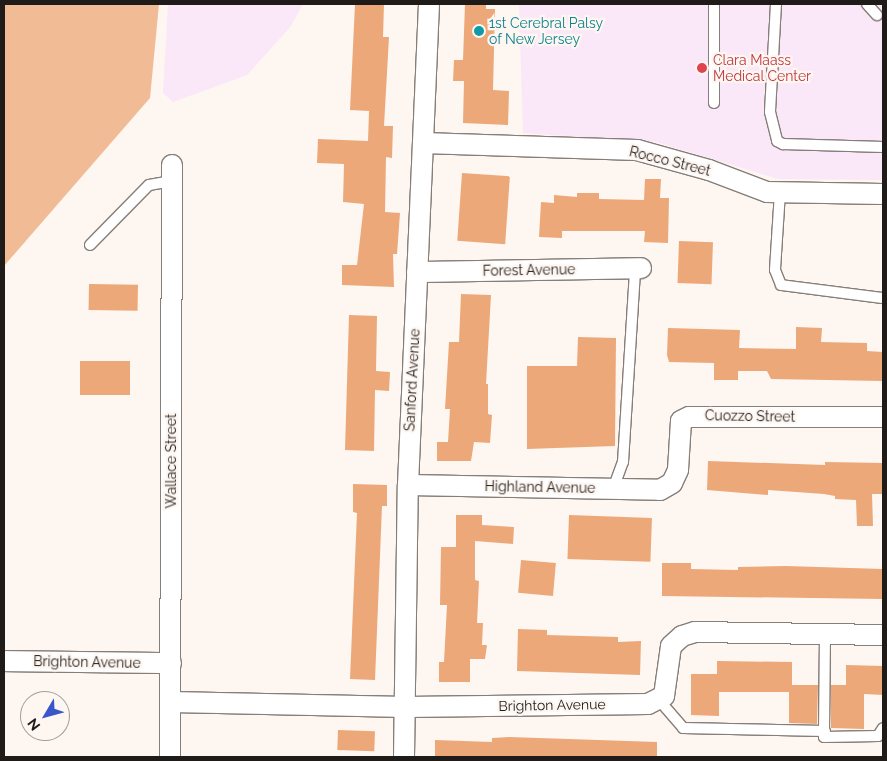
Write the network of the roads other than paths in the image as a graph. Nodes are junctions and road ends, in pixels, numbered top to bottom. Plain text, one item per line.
1 (429, 4) edge
2 (714, 4) edge
3 (776, 4) edge
4 (868, 4) edge
5 (877, 16) dead end
6 (714, 103) dead end
7 (423, 143) junction
8 (883, 147) edge
9 (172, 173) joint
10 (780, 192) junction
11 (883, 194) edge
12 (90, 245) dead end
13 (638, 268) joint
14 (417, 272) junction
15 (883, 298) edge
16 (883, 417) edge
17 (672, 483) joint
18 (408, 485) junction
19 (613, 489) junction
20 (826, 635) junction
21 (883, 636) edge
22 (4, 661) edge
23 (171, 663) junction
24 (659, 700) junction
25 (171, 702) junction
26 (406, 707) junction
27 (883, 728) edge
28 (825, 731) junction
29 (170, 757) edge
30 (404, 757) edge

1 - 7 street, Sanford Avenue
2 - 6 lane
3 - 8 lane
4 - 5 lane
7 - 10 street, Rocco Street
7 - 14 street, Sanford Avenue
9 - 12 lane
9 - 23 street, Wallace Street
10 - 11 street, Rocco Street
10 - 15 lane
13 - 14 street, Forest Avenue
13 - 19 lane
14 - 18 street, Sanford Avenue
16 - 17 street, Cuozzo Street
17 - 19 street, Highland Avenue
18 - 19 street, Highland Avenue
18 - 26 street, Sanford Avenue
20 - 21 street
20 - 24 street
20 - 28 lane
22 - 23 street, Brighton Avenue
23 - 25 street, Wallace Street
24 - 26 street, Brighton Avenue
24 - 28 lane
25 - 26 street, Brighton Avenue
25 - 29 street, Wallace Street
26 - 30 street, Sanford Avenue
27 - 28 lane

